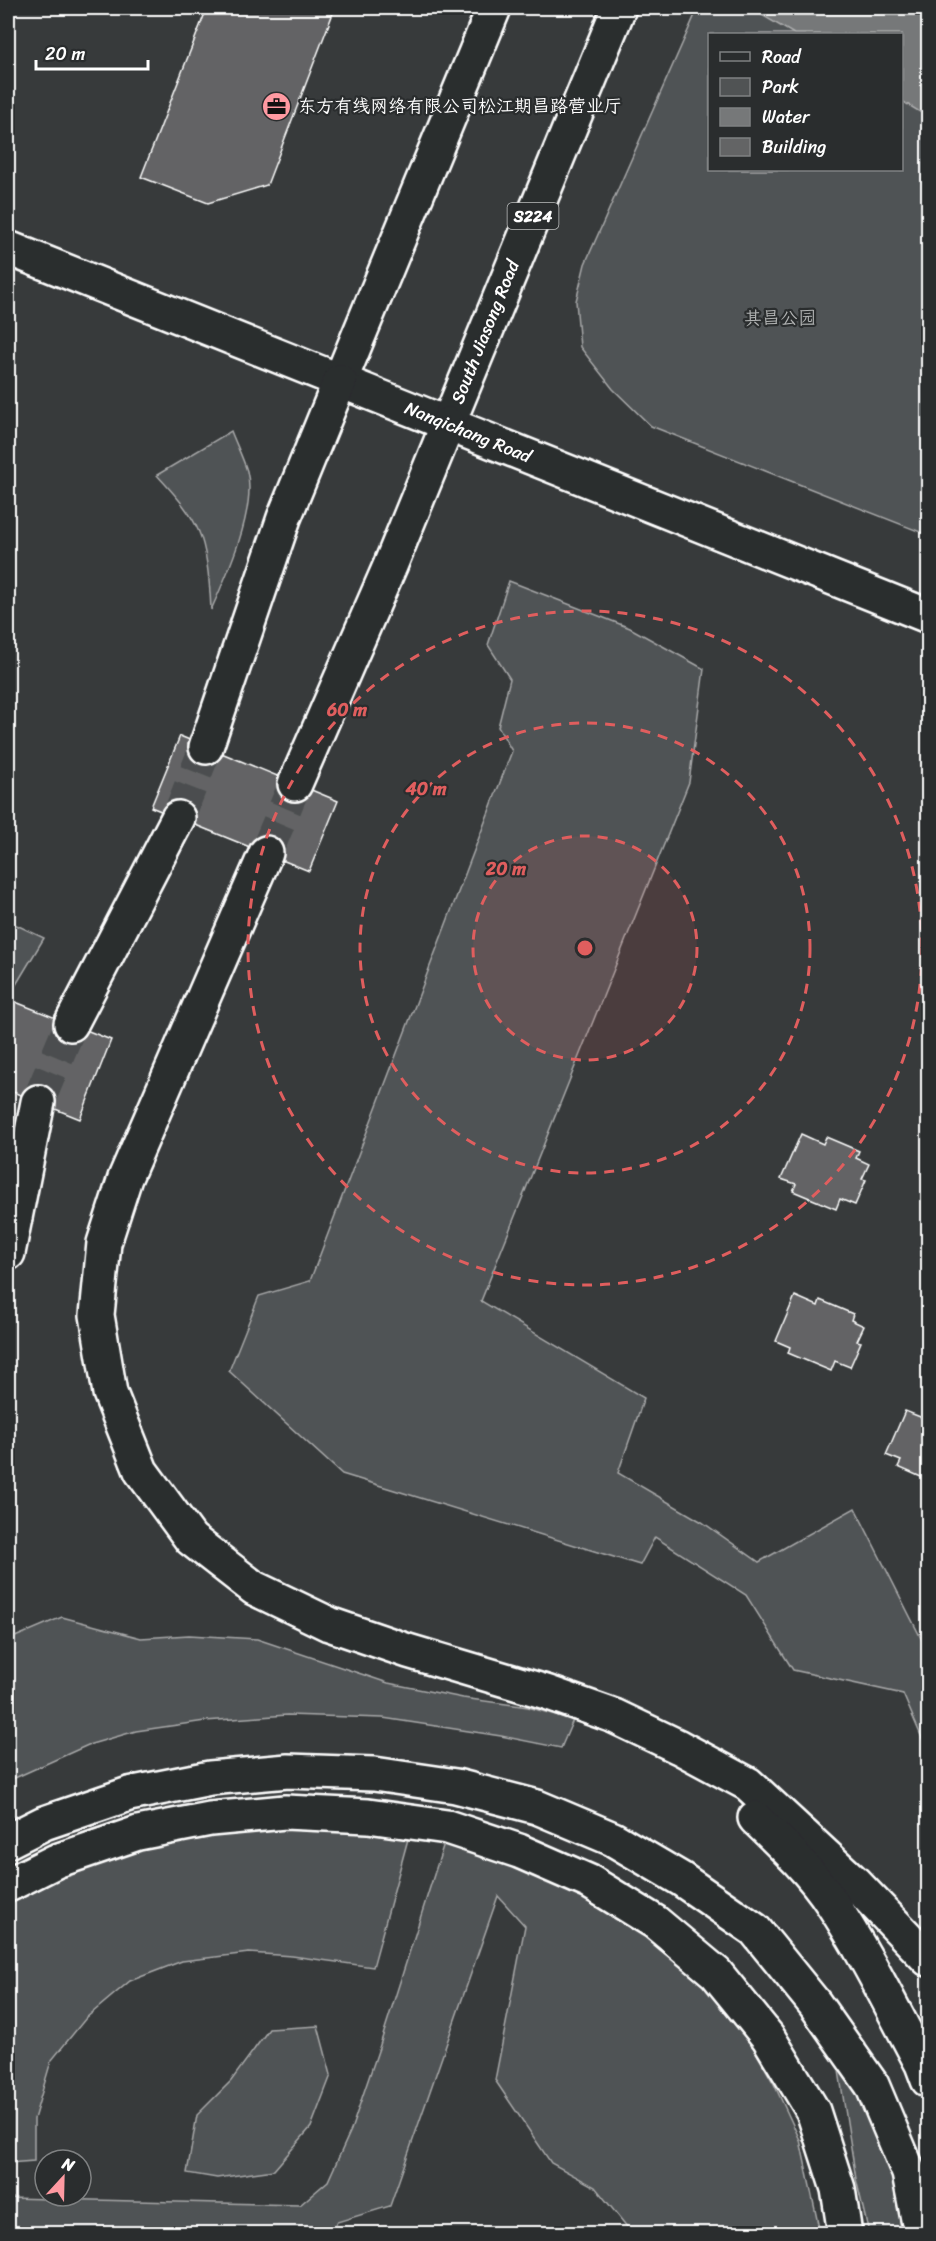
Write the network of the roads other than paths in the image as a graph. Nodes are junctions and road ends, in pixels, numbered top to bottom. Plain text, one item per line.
1 (494, 8) edge
2 (619, 8) edge
3 (8, 248) edge
4 (340, 381) junction
5 (448, 424) junction
6 (928, 616) edge
7 (206, 747) tunnel mouth
8 (295, 784) tunnel mouth
9 (178, 818) tunnel mouth
10 (266, 854) tunnel mouth
11 (71, 1024) tunnel mouth
12 (8, 1206) edge
13 (8, 1253) edge
14 (679, 1747) junction
15 (8, 1840) edge
16 (8, 1885) edge
17 (928, 1959) edge
18 (928, 2080) edge
19 (845, 2234) edge
20 (921, 2234) edge

1 - 4 main road
2 - 5 main road, South Jiasong Road / S224
3 - 4 main road, Nanqichang Road
4 - 5 main road, Nanqichang Road
4 - 7 main road
5 - 6 main road, Nanqichang Road
5 - 8 main road, South Jiasong Road
9 - 11 main road
10 - 14 main road
12 - 13 main road
14 - 17 main road
14 - 18 main road
15 - 20 main road
16 - 19 main road

